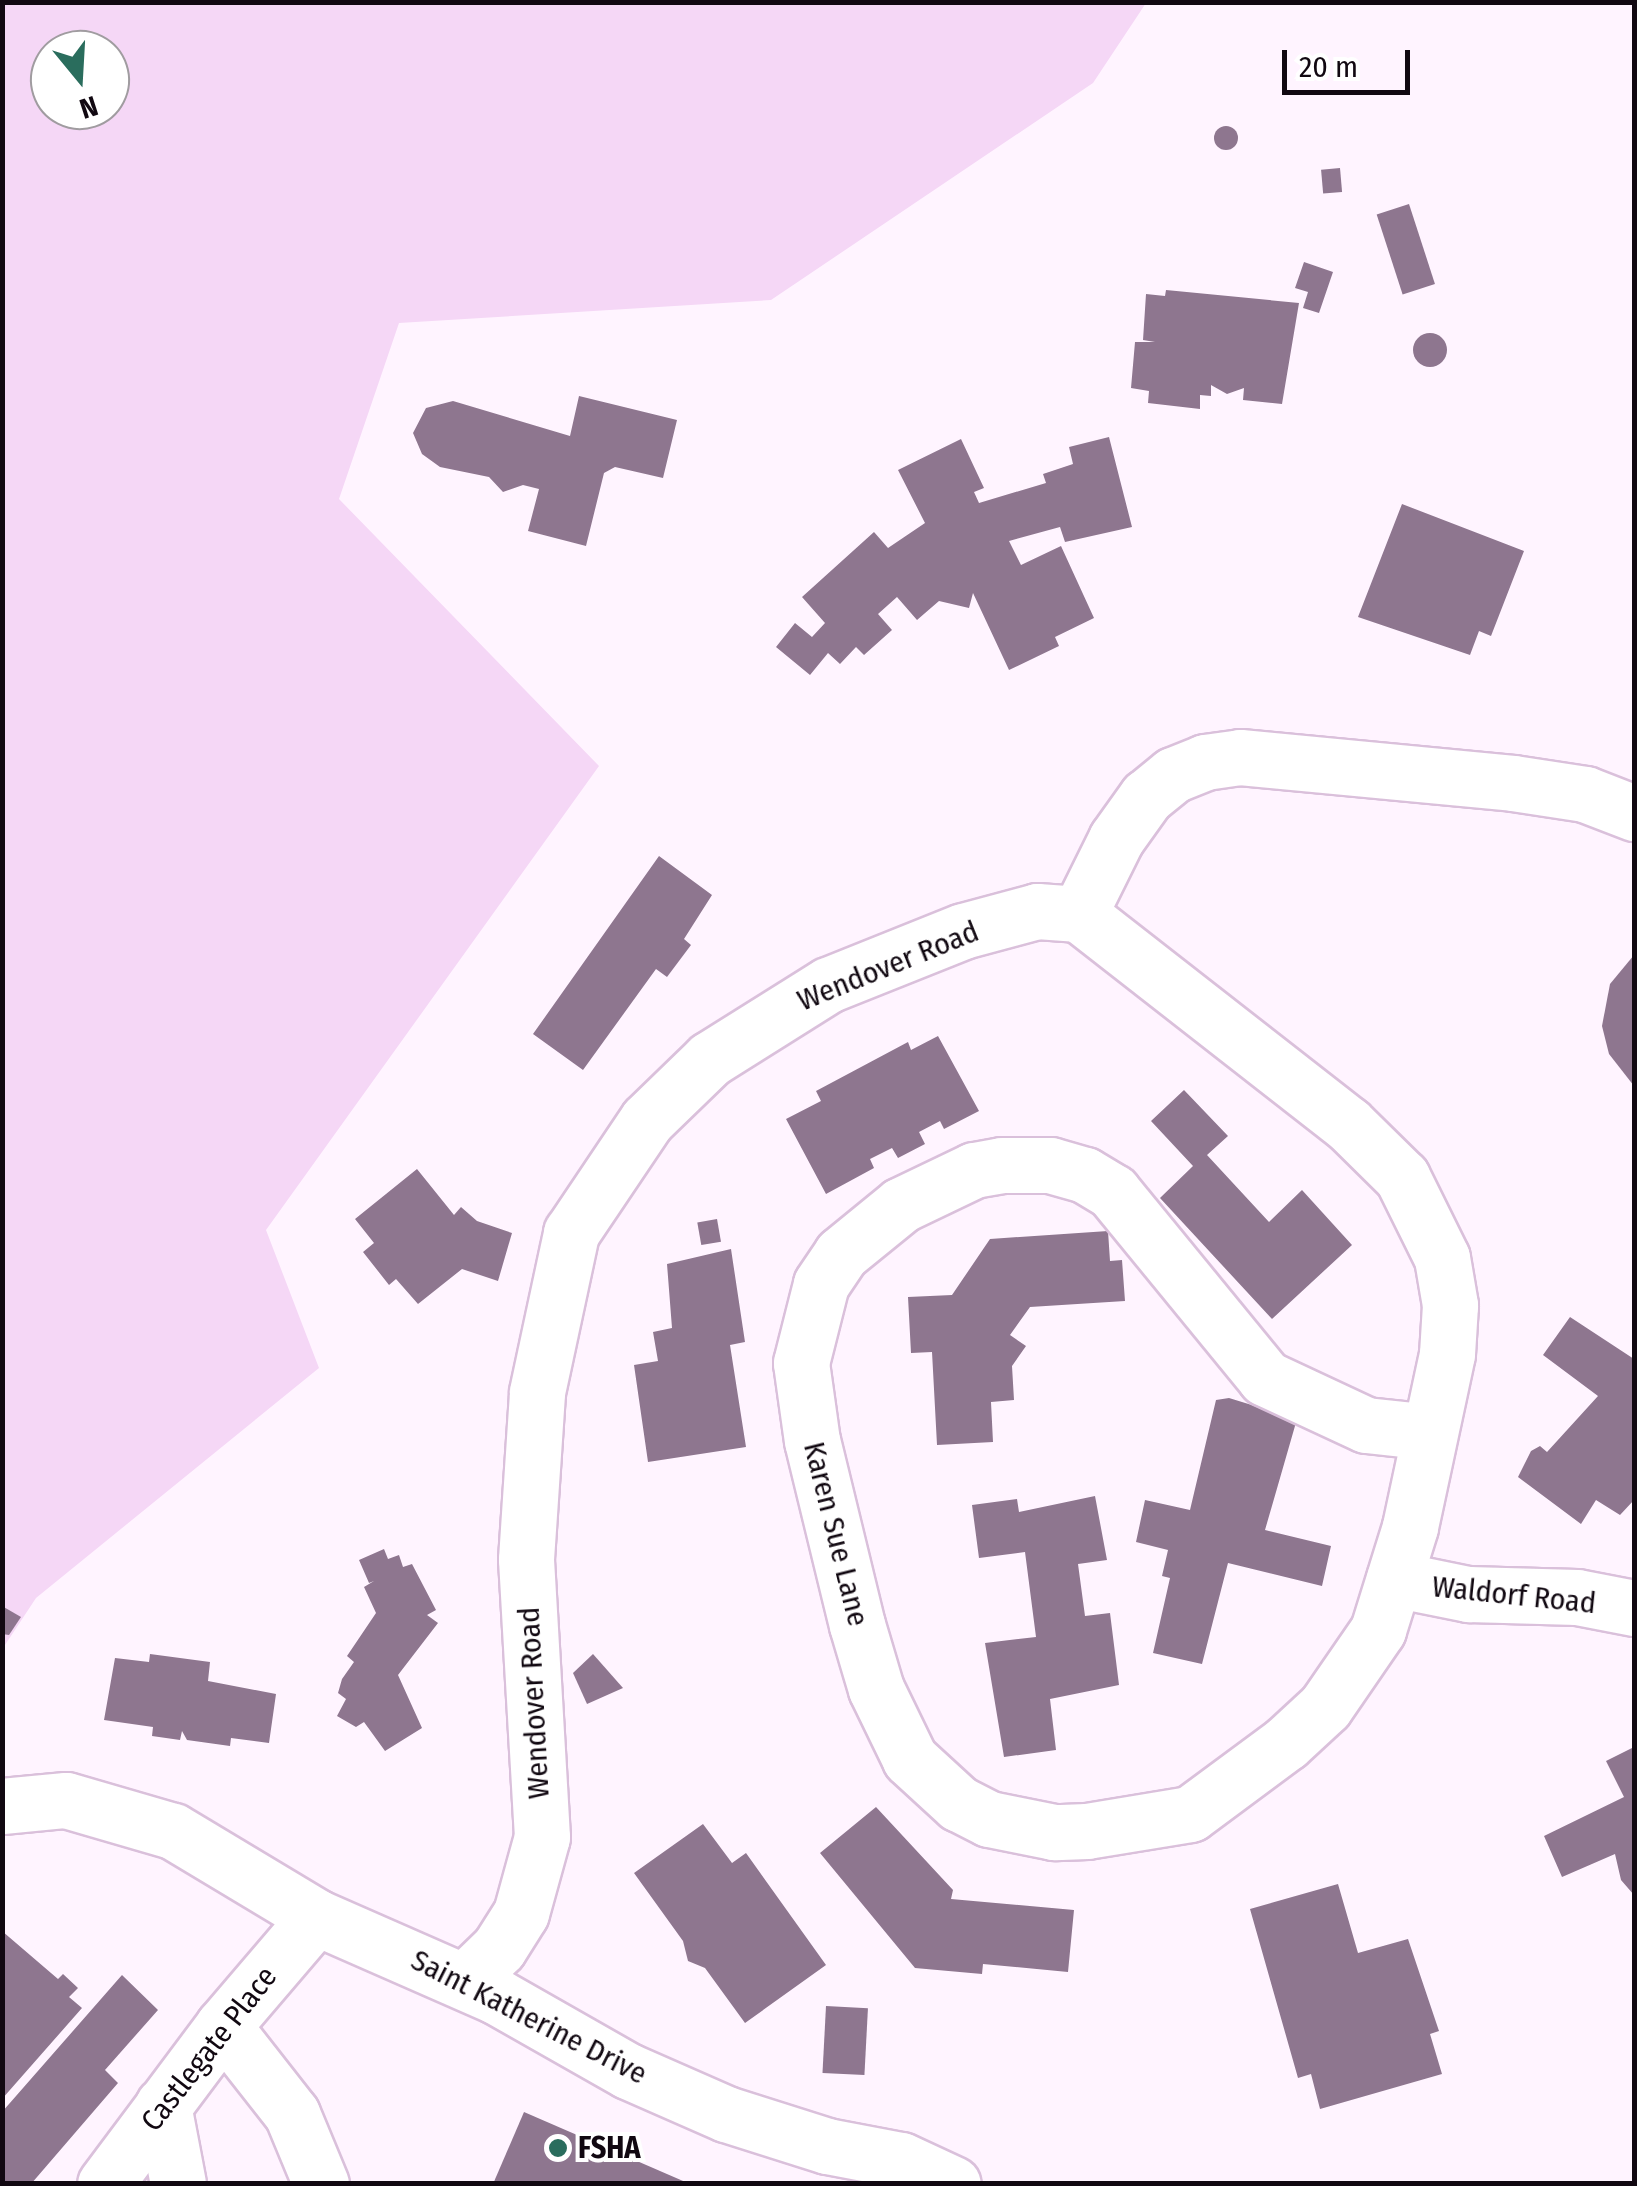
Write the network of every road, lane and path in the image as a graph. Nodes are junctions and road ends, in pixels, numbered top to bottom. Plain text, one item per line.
1 (1634, 814) edge
2 (1079, 914) junction
3 (1430, 1432) junction
4 (1394, 1579) junction
5 (1634, 1608) edge
6 (2, 1806) edge
7 (316, 1917) junction
8 (465, 1981) junction
9 (223, 2026) junction
10 (164, 2105) junction
11 (105, 2184) edge
12 (178, 2184) edge
13 (321, 2184) edge
14 (953, 2184) edge

1 - 2 street
2 - 3 street, Karen Sue Lane
2 - 8 street, Wendover Road
3 - 4 street, Karen Sue Lane
3 - 4 street, Karen Sue Lane
4 - 5 street, Waldorf Road
6 - 7 street, Saint Katherine Drive
7 - 8 street, Saint Katherine Drive
7 - 9 street, Castlegate Place
8 - 14 street, Saint Katherine Drive
9 - 10 street, Castlegate Place
9 - 13 street
10 - 11 street, Castlegate Place
10 - 12 street

